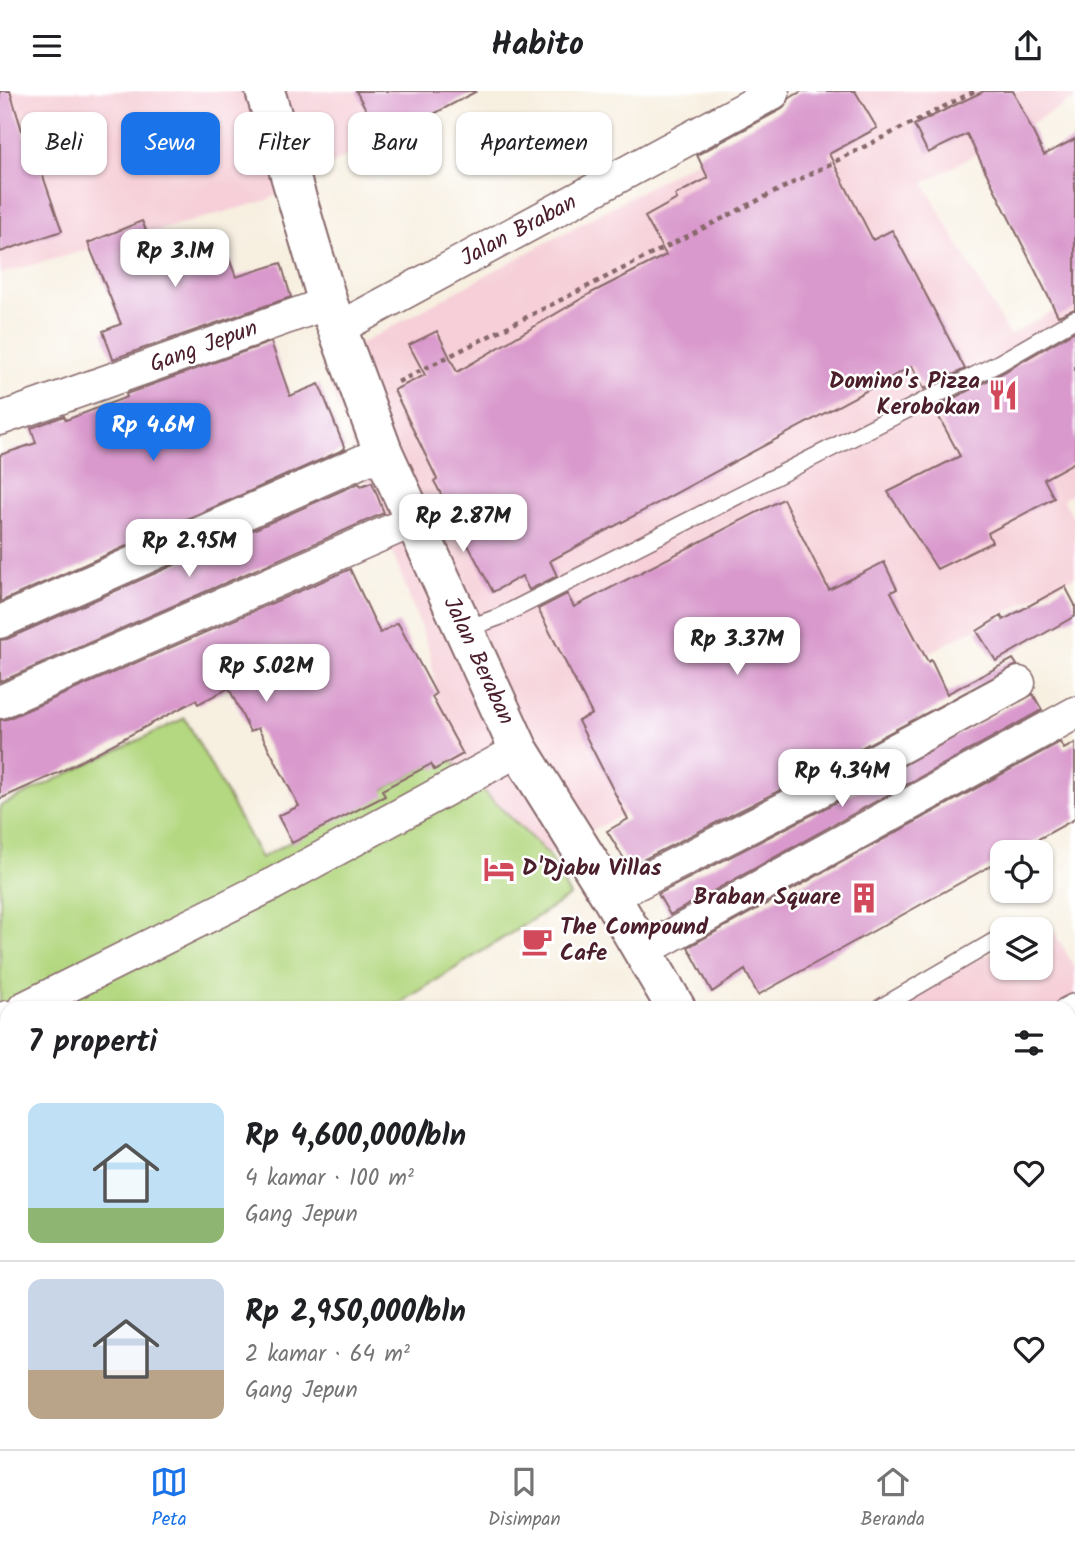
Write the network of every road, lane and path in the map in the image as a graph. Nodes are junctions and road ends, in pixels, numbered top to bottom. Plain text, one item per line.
1 (265, 91) edge
2 (975, 91) edge
3 (774, 93) dead end
4 (333, 316) junction
5 (1075, 319) edge
6 (363, 400) junction
7 (0, 419) edge
8 (383, 452) junction
9 (415, 520) junction
10 (33, 588) dead end
11 (0, 603) edge
12 (0, 622) edge
13 (463, 630) junction
14 (1020, 683) dead end
15 (0, 702) edge
16 (1075, 713) edge
17 (519, 750) junction
18 (611, 897) junction
19 (990, 944) edge
20 (643, 951) junction
21 (38, 1001) edge
22 (672, 1001) edge
23 (892, 1001) edge

1 - 4 street, Jalan Beraban
2 - 6 path
3 - 4 street, Jalan Braban
4 - 6 street, Jalan Beraban
4 - 7 street, Gang Jepun
5 - 13 lane
6 - 8 street, Jalan Beraban
8 - 9 street, Jalan Beraban
8 - 12 street
9 - 13 street, Jalan Beraban
9 - 15 street
10 - 11 street
13 - 17 street, Jalan Beraban
14 - 18 street
16 - 20 street
17 - 18 street, Jalan Beraban
17 - 21 street
18 - 20 street, Jalan Beraban
19 - 23 lane
20 - 22 street, Jalan Beraban

